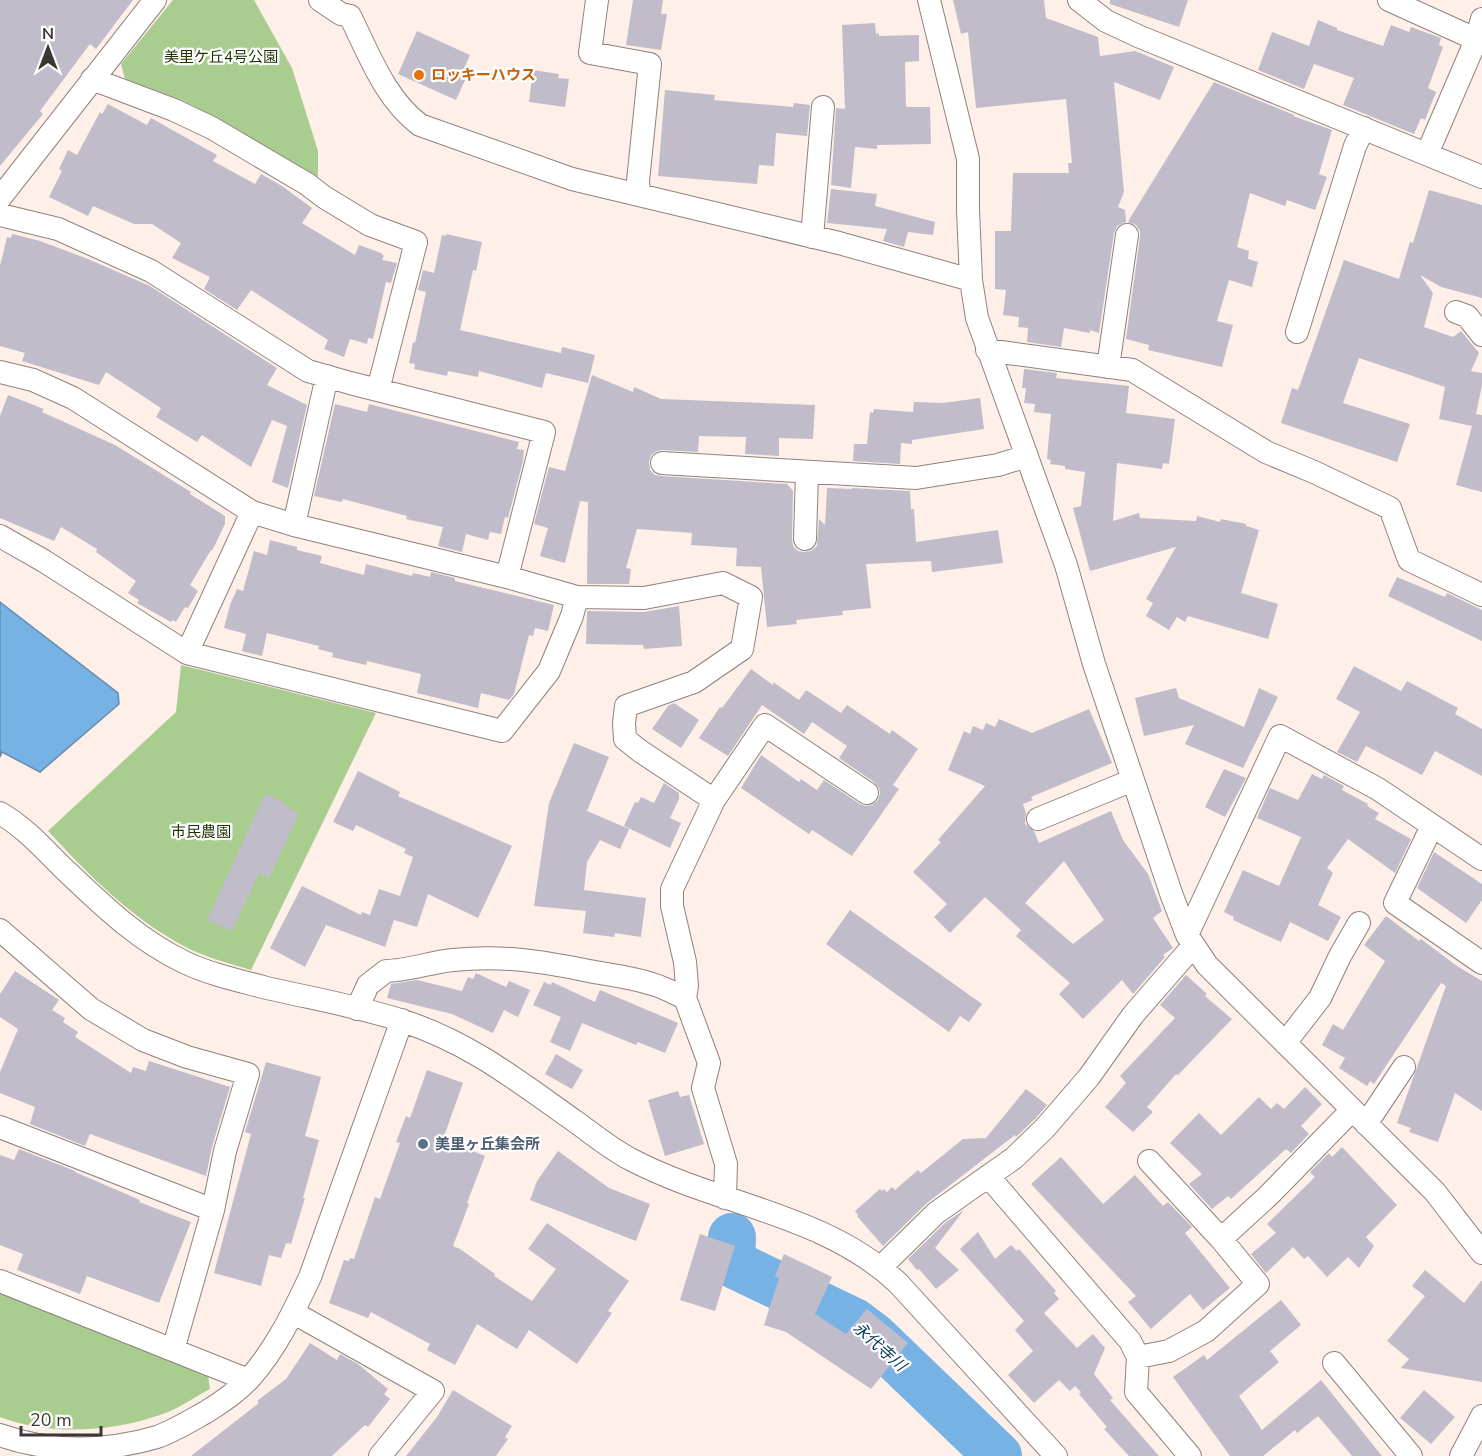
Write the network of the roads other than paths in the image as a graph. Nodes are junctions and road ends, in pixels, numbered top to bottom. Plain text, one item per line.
1 (155, 0) edge
2 (320, 0) edge
3 (597, 0) edge
4 (929, 0) edge
5 (1079, 0) edge
6 (1389, 0) edge
7 (1480, 34) edge
8 (92, 79) junction
9 (823, 107) dead end
10 (1364, 128) junction
11 (1427, 154) junction
12 (1482, 177) edge
13 (639, 195) junction
14 (0, 198) edge
15 (0, 215) edge
16 (1127, 235) dead end
17 (812, 237) junction
18 (971, 280) junction
19 (1456, 312) dead end
20 (1297, 332) dead end
21 (1482, 335) edge
22 (987, 350) junction
23 (1108, 367) junction
24 (0, 372) edge
25 (327, 376) junction
26 (378, 390) junction
27 (1028, 456) junction
28 (662, 464) dead end
29 (807, 473) junction
30 (252, 512) junction
31 (294, 525) junction
32 (0, 536) edge
33 (805, 539) dead end
34 (507, 577) junction
35 (1482, 595) edge
36 (577, 597) junction
37 (187, 653) junction
38 (1133, 780) junction
39 (867, 793) dead end
40 (714, 800) junction
41 (0, 813) edge
42 (1038, 819) dead end
43 (1432, 826) junction
44 (1482, 860) edge
45 (1359, 923) dead end
46 (0, 930) edge
47 (1190, 940) junction
48 (1482, 963) edge
49 (685, 998) junction
50 (357, 1009) junction
51 (402, 1020) junction
52 (1285, 1043) junction
53 (1404, 1067) dead end
54 (1359, 1117) junction
55 (0, 1127) edge
56 (1149, 1161) dead end
57 (988, 1176) junction
58 (725, 1198) junction
59 (213, 1210) junction
60 (1221, 1239) junction
61 (1482, 1252) edge
62 (881, 1267) junction
63 (0, 1281) edge
64 (294, 1313) junction
65 (173, 1350) junction
66 (1138, 1357) junction
67 (1334, 1363) dead end
68 (248, 1380) junction
69 (1482, 1416) edge
70 (0, 1435) edge
71 (380, 1456) edge
72 (1056, 1456) edge
73 (1190, 1456) edge
74 (1411, 1456) edge
75 (1461, 1456) edge

1 - 8 street
2 - 13 street
3 - 13 street
4 - 18 street
5 - 10 street
6 - 7 street
7 - 11 street
8 - 14 street
8 - 26 street
9 - 17 street
10 - 11 street
10 - 20 street
11 - 12 street
13 - 17 street
15 - 25 street
16 - 23 street
17 - 18 street
18 - 22 street
19 - 21 street
22 - 23 street
22 - 27 street
23 - 35 street
24 - 30 street
25 - 26 street
25 - 31 street
26 - 34 street
27 - 29 street
27 - 38 street
28 - 29 street
29 - 33 street
30 - 31 street
30 - 37 street
31 - 34 street
32 - 37 street
34 - 36 street
36 - 37 street
36 - 40 street
38 - 42 street
38 - 47 street
39 - 40 street
40 - 49 street
41 - 50 street
43 - 44 street
43 - 47 street
43 - 48 street
45 - 52 street
46 - 59 street
47 - 52 street
47 - 57 street
49 - 50 street
49 - 58 street
50 - 51 street
51 - 58 street
51 - 64 street
52 - 54 street
53 - 54 street
54 - 60 street
54 - 61 street
55 - 59 street
56 - 60 street
57 - 62 street
57 - 66 street
58 - 62 street
59 - 65 street
60 - 66 street
62 - 72 street
63 - 65 street
64 - 68 street
64 - 71 street
65 - 68 street
66 - 73 street
67 - 74 street
68 - 70 street
69 - 75 street

